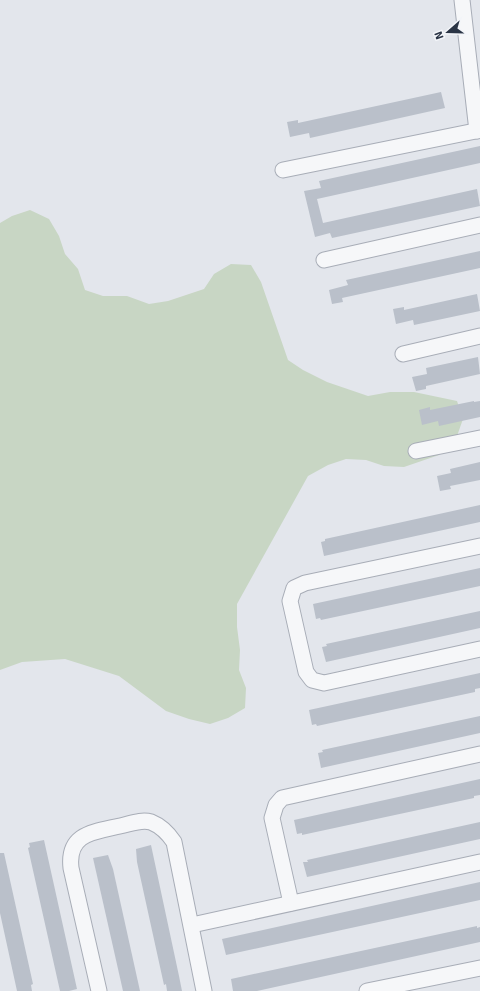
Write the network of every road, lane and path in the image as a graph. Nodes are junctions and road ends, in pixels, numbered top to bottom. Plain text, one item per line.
1 (462, 0) edge
2 (478, 130) edge
3 (283, 170) dead end
4 (480, 225) edge
5 (324, 260) dead end
6 (480, 336) edge
7 (403, 354) dead end
8 (480, 438) edge
9 (416, 451) dead end
10 (480, 546) edge
11 (480, 649) edge
12 (480, 754) edge
13 (480, 862) edge
14 (291, 903) junction
15 (192, 925) junction
16 (480, 968) edge
17 (99, 991) edge
18 (204, 991) edge
19 (368, 991) edge

1 - 2 street
2 - 3 street
4 - 5 street
6 - 7 street
8 - 9 street
10 - 11 street
12 - 14 street
13 - 14 street
14 - 15 street
15 - 17 street
15 - 18 street
16 - 19 street

